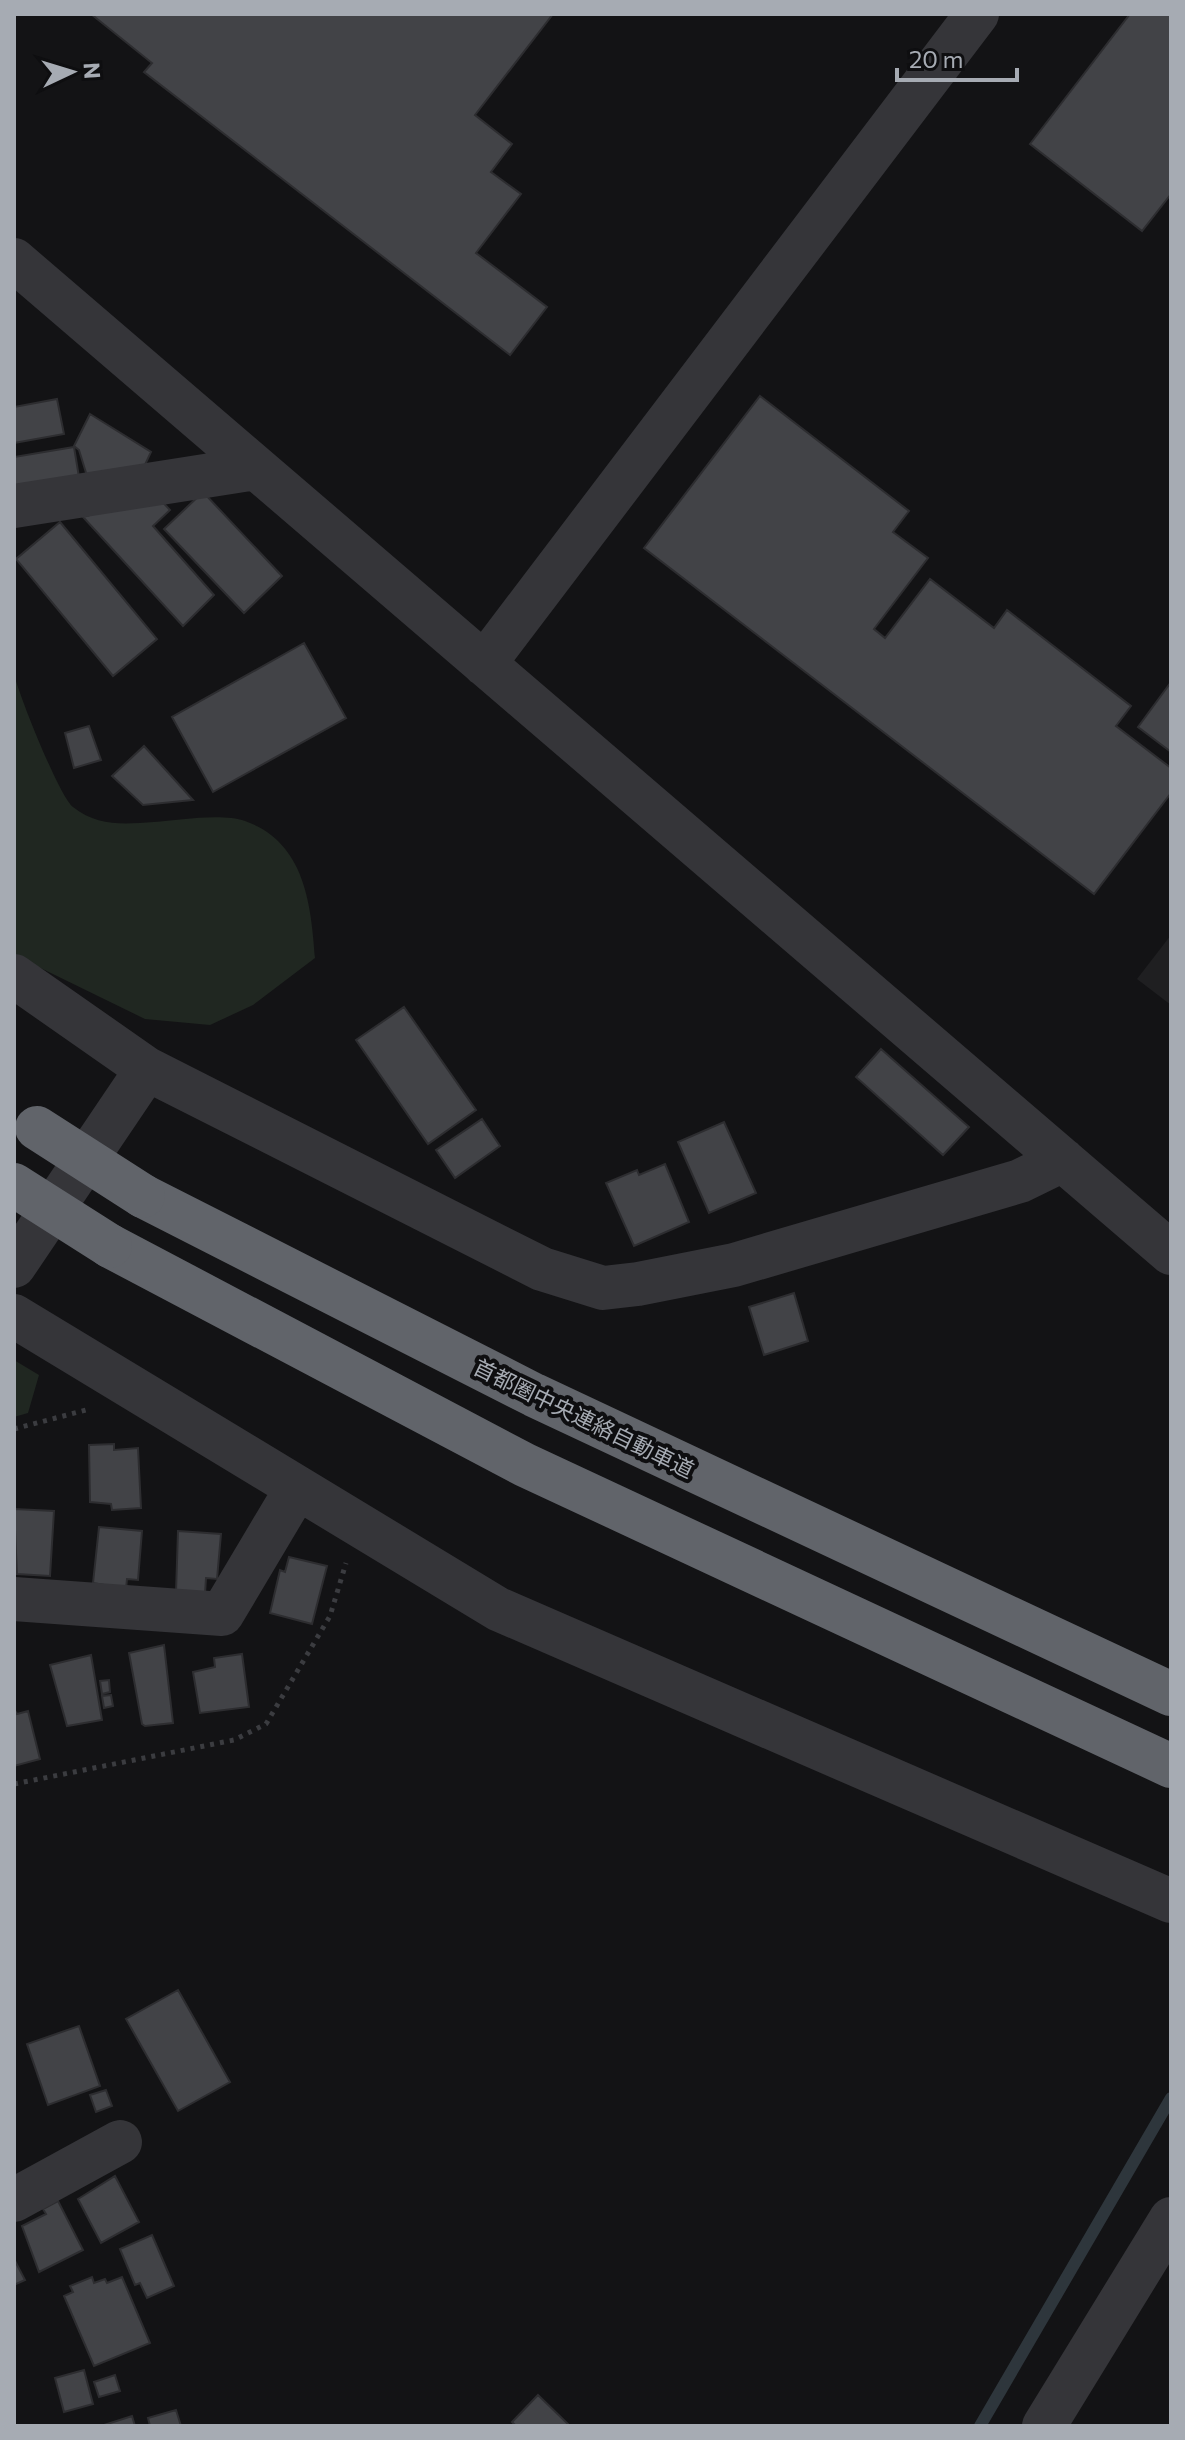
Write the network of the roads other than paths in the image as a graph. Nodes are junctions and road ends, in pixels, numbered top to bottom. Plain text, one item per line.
1 (977, 14) edge
2 (14, 260) edge
3 (256, 468) junction
4 (14, 506) edge
5 (484, 664) junction
6 (14, 976) edge
7 (147, 1069) junction
8 (26, 1120) edge
9 (1063, 1160) junction
10 (14, 1185) edge
11 (1171, 1253) edge
12 (14, 1266) edge
13 (14, 1316) edge
14 (297, 1488) junction
15 (14, 1599) edge
16 (1171, 1694) edge
17 (1171, 1766) edge
18 (1171, 1901) edge
19 (120, 2142) dead end
20 (14, 2200) edge
21 (1171, 2219) edge
22 (1044, 2426) edge

1 - 5 street
2 - 3 street
3 - 4 street
3 - 5 street
5 - 9 street
6 - 7 street
7 - 9 street
7 - 12 street
8 - 16 highway, 首都圏中央連絡自動車道, bridge
9 - 11 street
10 - 17 highway, bridge
13 - 14 street
14 - 15 street
14 - 18 street
19 - 20 street
21 - 22 street

